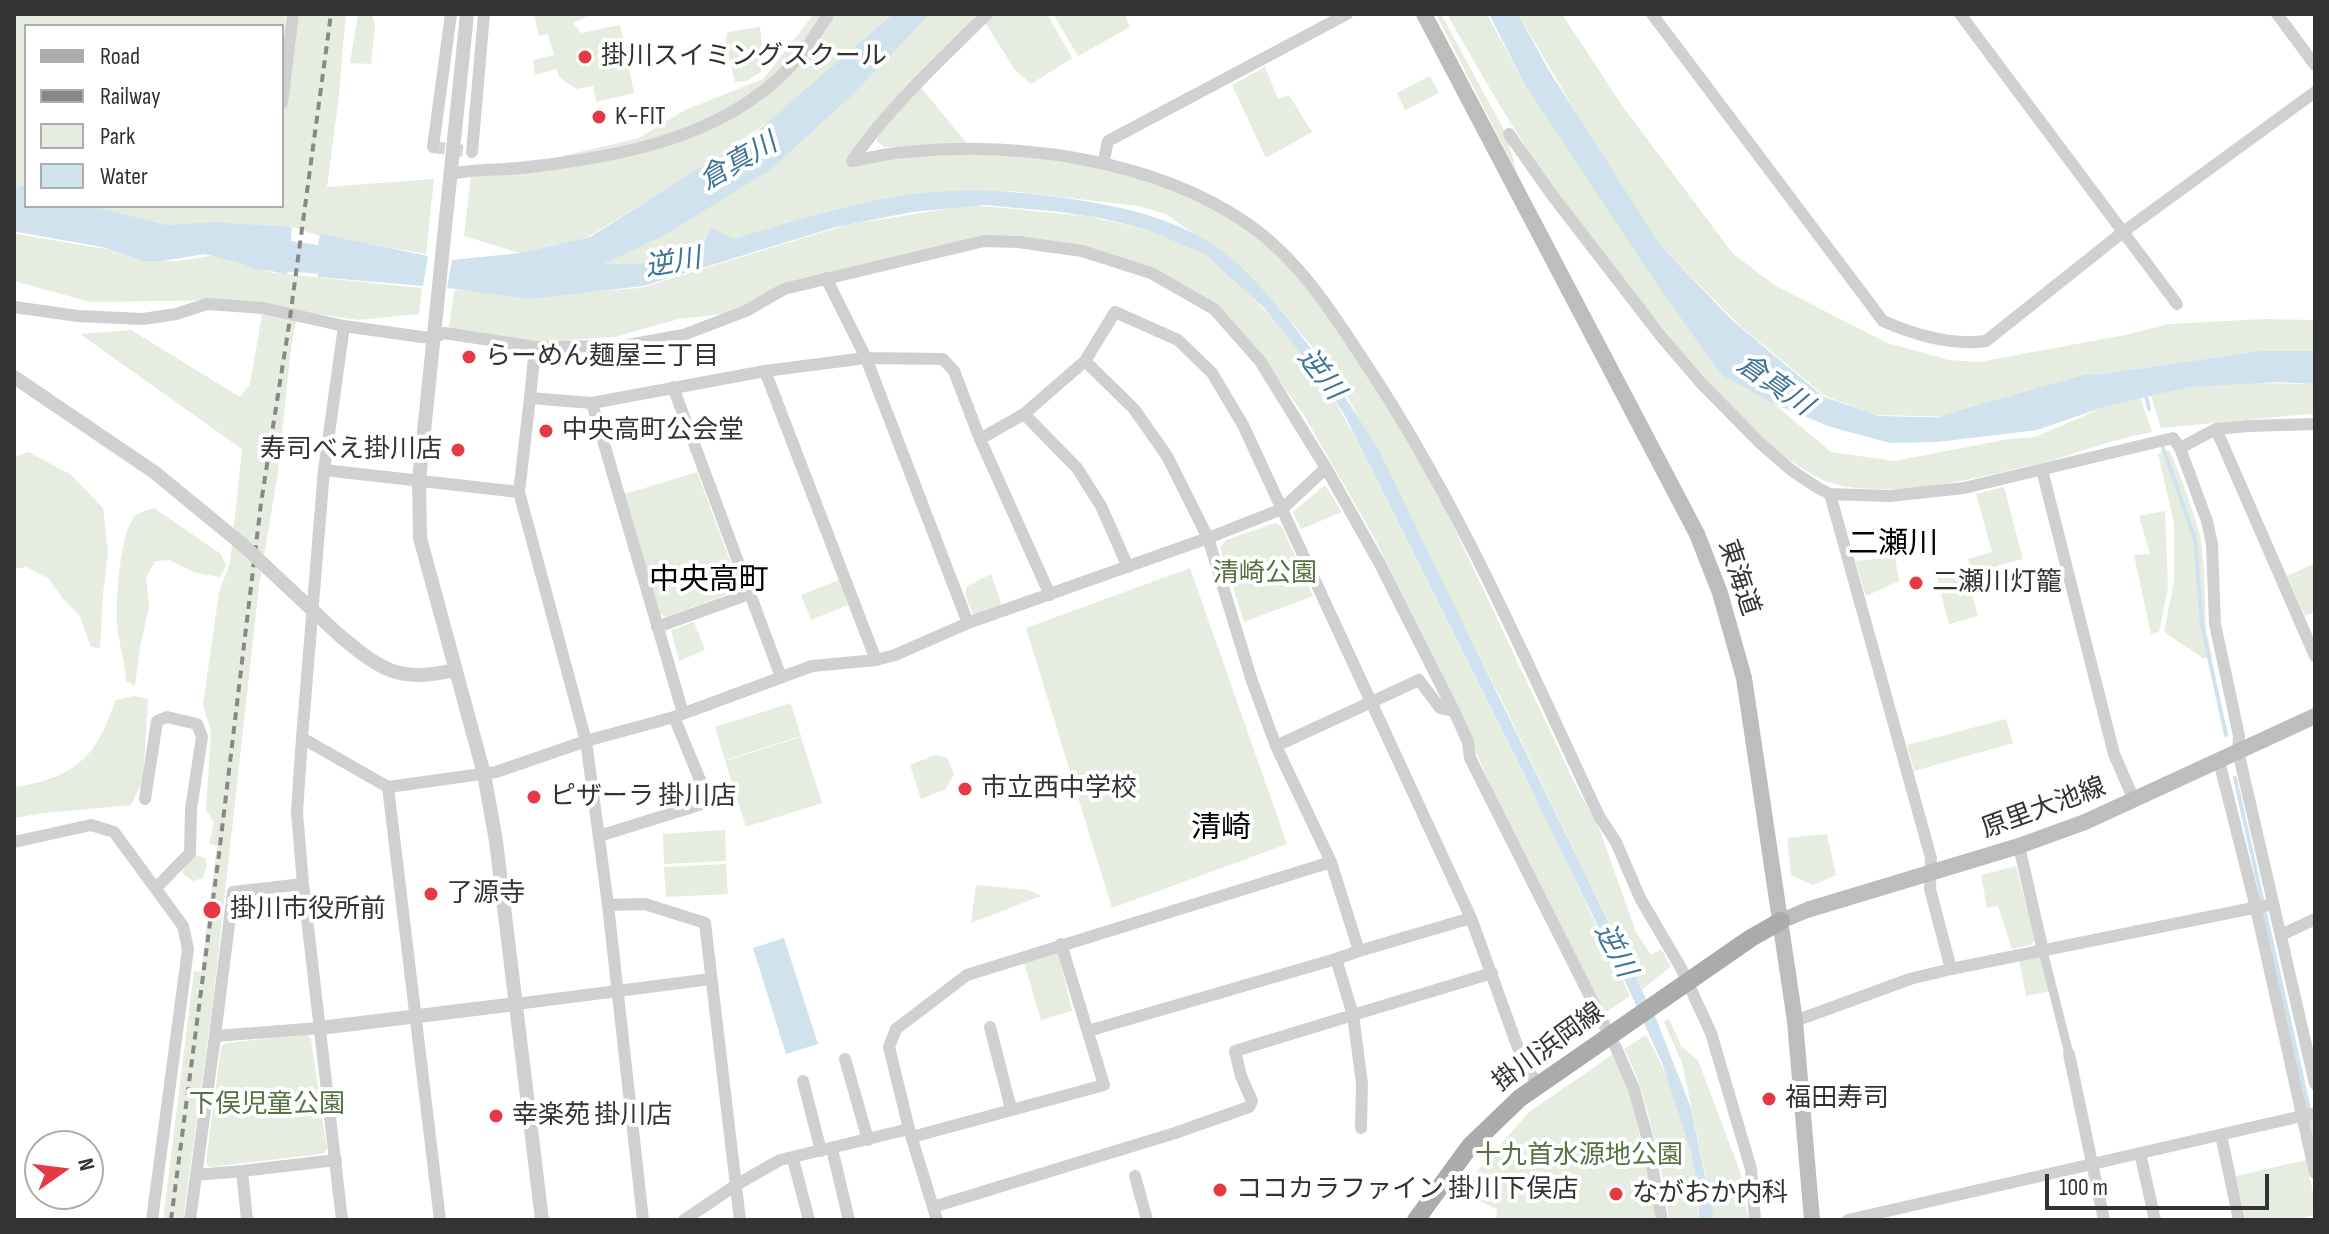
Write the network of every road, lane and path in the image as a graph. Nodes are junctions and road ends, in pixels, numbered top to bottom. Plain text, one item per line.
1 (293, 14) edge
2 (451, 14) edge
3 (467, 14) edge
4 (484, 14) edge
5 (826, 14) edge
6 (987, 14) edge
7 (1347, 14) edge
8 (1424, 14) edge
9 (1652, 14) edge
10 (1960, 14) edge
11 (2277, 14) edge
12 (2315, 65) edge
13 (284, 87) edge
14 (2315, 92) edge
15 (1509, 134) dead end
16 (433, 147) dead end
17 (472, 152) dead end
18 (1103, 164) junction
19 (451, 177) junction
20 (2123, 232) junction
21 (826, 278) junction
22 (2177, 304) dead end
23 (14, 307) edge
24 (344, 326) junction
25 (435, 333) junction
26 (535, 347) junction
27 (866, 358) junction
28 (1085, 361) junction
29 (765, 371) junction
30 (14, 377) edge
31 (673, 387) junction
32 (530, 398) junction
33 (592, 403) junction
34 (1024, 414) junction
35 (2315, 424) edge
36 (2216, 429) junction
37 (980, 439) junction
38 (2180, 448) junction
39 (1326, 468) junction
40 (324, 470) junction
41 (2042, 470) junction
42 (419, 480) junction
43 (519, 492) junction
44 (1830, 494) junction
45 (1282, 509) junction
46 (1208, 538) junction
47 (1128, 567) junction
48 (749, 594) junction
49 (1050, 595) junction
50 (968, 623) junction
51 (657, 627) junction
52 (2315, 656) edge
53 (876, 660) junction
54 (455, 670) junction
55 (781, 677) junction
56 (1373, 703) junction
57 (1454, 711) junction
58 (678, 715) junction
59 (2315, 716) edge
60 (302, 738) junction
61 (586, 741) junction
62 (1276, 746) junction
63 (2238, 751) junction
64 (2219, 761) junction
65 (484, 774) junction
66 (388, 787) junction
67 (145, 799) dead end
68 (2134, 800) junction
69 (599, 836) junction
70 (14, 842) edge
71 (2019, 846) junction
72 (1331, 862) junction
73 (1930, 873) junction
74 (303, 884) junction
75 (156, 888) junction
76 (2273, 904) junction
77 (608, 905) junction
78 (2256, 908) junction
79 (1471, 918) junction
80 (2315, 919) edge
81 (1781, 921) junction
82 (2281, 935) junction
83 (1061, 944) junction
84 (1359, 951) junction
85 (2043, 951) junction
86 (1336, 959) junction
87 (1951, 969) junction
88 (1492, 973) junction
89 (711, 979) junction
90 (1685, 984) junction
91 (618, 992) junction
92 (516, 1004) junction
93 (1353, 1015) junction
94 (415, 1016) junction
95 (1795, 1021) junction
96 (990, 1027) dead end
97 (320, 1028) junction
98 (1088, 1031) junction
99 (1611, 1034) junction
100 (215, 1036) junction
101 (2069, 1054) joint
102 (845, 1059) dead end
103 (2312, 1069) junction
104 (2294, 1073) junction
105 (803, 1081) dead end
106 (1539, 1083) junction
107 (2315, 1084) edge
108 (1011, 1109) junction
109 (2309, 1115) edge
110 (1361, 1128) dead end
111 (911, 1133) junction
112 (2221, 1135) junction
113 (868, 1140) junction
114 (827, 1150) junction
115 (2140, 1153) junction
116 (793, 1159) junction
117 (336, 1160) junction
118 (2091, 1163) junction
119 (242, 1171) junction
120 (2315, 1173) edge
121 (196, 1175) junction
122 (1135, 1176) dead end
123 (736, 1185) junction
124 (935, 1213) edge
125 (152, 1220) edge
126 (190, 1220) edge
127 (247, 1220) edge
128 (342, 1220) edge
129 (440, 1220) edge
130 (542, 1220) edge
131 (643, 1220) edge
132 (684, 1220) edge
133 (740, 1220) edge
134 (809, 1220) edge
135 (849, 1220) edge
136 (1146, 1220) edge
137 (1416, 1220) edge
138 (1662, 1220) edge
139 (1755, 1220) edge
140 (1812, 1220) edge
141 (1848, 1220) edge
142 (2104, 1220) edge
143 (2155, 1220) edge
144 (2239, 1220) edge

1 - 13 street
2 - 16 street
3 - 19 street
4 - 17 street
5 - 19 street
6 - 18 street
7 - 18 street
8 - 81 main road, 東海道
9 - 20 street
10 - 20 street
11 - 12 street
14 - 20 street
15 - 44 street
18 - 90 street
19 - 25 street
20 - 22 street
21 - 26 street
21 - 27 street
21 - 39 street
23 - 24 street
24 - 25 street
24 - 40 street
25 - 26 street
25 - 42 street
26 - 32 street
27 - 29 street
27 - 37 street
27 - 50 street
28 - 34 street
28 - 45 street
28 - 46 street
29 - 31 street
29 - 53 street
30 - 54 street, bridge
31 - 33 street
31 - 48 street
32 - 33 street
32 - 43 street
33 - 51 street
34 - 37 street
34 - 47 street
35 - 36 street
36 - 38 street
36 - 52 street
37 - 49 street
38 - 41 street
38 - 63 street
39 - 45 street
39 - 57 street
40 - 42 street
40 - 60 street
41 - 44 street
41 - 68 street
42 - 43 street
42 - 54 street
43 - 61 street
44 - 73 street
45 - 46 street
45 - 56 street
46 - 47 street
46 - 62 street
47 - 49 street
48 - 51 street
48 - 55 street
49 - 50 street
50 - 53 street
51 - 58 street
53 - 55 street
54 - 65 street
55 - 58 street
56 - 57 street
56 - 62 street
56 - 79 street
57 - 99 street
58 - 61 street
58 - 69 street
59 - 63 main road, 原里大池線
60 - 66 street
60 - 74 street
61 - 65 street
61 - 69 street
62 - 72 street
63 - 64 main road, 原里大池線
63 - 76 street
64 - 68 main road, 原里大池線
64 - 78 street
65 - 66 street
65 - 92 street
66 - 94 street
67 - 75 street
68 - 71 main road, 原里大池線
69 - 77 street
70 - 75 street
71 - 73 main road, 原里大池線
71 - 85 street
72 - 83 street
72 - 84 street
73 - 81 main road, 原里大池線
73 - 87 street
74 - 97 street
74 - 100 street
75 - 125 street
76 - 78 street
76 - 82 street
77 - 89 street
77 - 91 street
78 - 85 street
78 - 104 street
79 - 84 street
79 - 88 street
80 - 82 street
81 - 90 main road, 掛川浜岡線
81 - 95 main road, 東海道
82 - 103 street
83 - 98 street
83 - 111 street
84 - 86 street
85 - 87 street
85 - 101 street
86 - 93 street
86 - 98 street
87 - 95 street
88 - 93 street
88 - 106 street
89 - 91 street
89 - 123 street
90 - 99 main road, 掛川浜岡線
90 - 139 street
91 - 92 street
91 - 131 street
92 - 94 street
92 - 130 street
93 - 110 street
93 - 124 street
94 - 97 street
94 - 129 street
95 - 140 main road, 東海道
96 - 108 street
97 - 100 street
97 - 117 street
98 - 108 street
99 - 106 main road, 掛川浜岡線
99 - 138 street
100 - 121 street
101 - 118 street
102 - 113 street
103 - 104 street
103 - 107 street
104 - 109 street
105 - 114 street
106 - 137 main road, 掛川浜岡線
108 - 111 street
109 - 112 street
109 - 120 street
111 - 113 street
111 - 124 street
112 - 115 street
112 - 144 street
113 - 114 street
114 - 116 street
114 - 135 street
115 - 118 street
115 - 143 street
116 - 123 street
116 - 134 street
117 - 119 street
117 - 128 street
118 - 141 street
118 - 142 street
119 - 121 street
119 - 127 street
121 - 126 street
122 - 136 street
123 - 132 street
123 - 133 street

